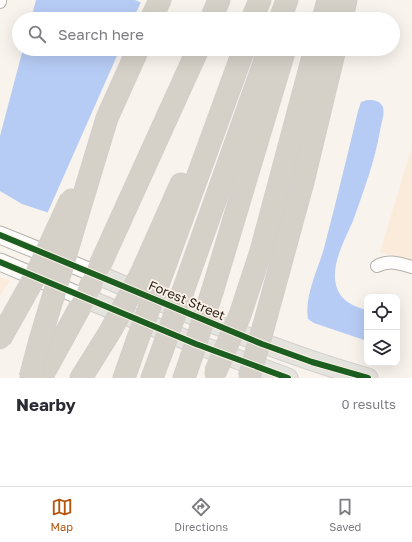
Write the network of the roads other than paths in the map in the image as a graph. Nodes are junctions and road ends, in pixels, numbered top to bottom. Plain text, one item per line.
1 (160, 0) edge
2 (219, 0) edge
3 (261, 0) edge
4 (287, 0) edge
5 (300, 0) edge
6 (328, 0) edge
7 (346, 0) edge
8 (154, 12) edge
9 (214, 12) edge
10 (255, 12) edge
11 (257, 12) edge
12 (283, 12) edge
13 (296, 12) edge
14 (325, 12) edge
15 (343, 12) edge
16 (135, 56) edge
17 (195, 56) edge
18 (236, 56) edge
19 (241, 56) edge
20 (267, 56) edge
21 (283, 56) edge
22 (313, 56) edge
23 (332, 56) edge
24 (107, 118) junction
25 (0, 235) edge
26 (0, 262) edge
27 (377, 266) dead end
28 (412, 267) edge
29 (96, 274) junction
30 (150, 278) junction
31 (85, 298) junction
32 (264, 325) junction
33 (0, 339) edge
34 (213, 376) edge
35 (30, 378) edge
36 (41, 378) edge
37 (81, 378) edge
38 (124, 378) edge
39 (152, 378) edge
40 (184, 378) edge
41 (249, 378) edge
42 (256, 378) edge
43 (288, 378) edge
44 (368, 378) edge

1 - 8 highway
2 - 9 highway
3 - 10 highway
3 - 11 highway
4 - 12 highway
5 - 13 highway
6 - 14 highway
7 - 15 highway
16 - 24 highway
17 - 29 highway
18 - 30 highway
19 - 30 highway
20 - 39 highway, bridge
21 - 40 highway, bridge
22 - 34 highway, bridge
23 - 32 highway
24 - 33 highway, bridge
24 - 35 highway, bridge
25 - 29 main road, Forest Street
26 - 31 main road
27 - 28 street
29 - 31 highway
29 - 44 main road, Forest Street
30 - 37 highway, bridge
30 - 38 highway, bridge
31 - 36 highway
31 - 43 main road
32 - 41 highway, bridge
32 - 42 highway, bridge

